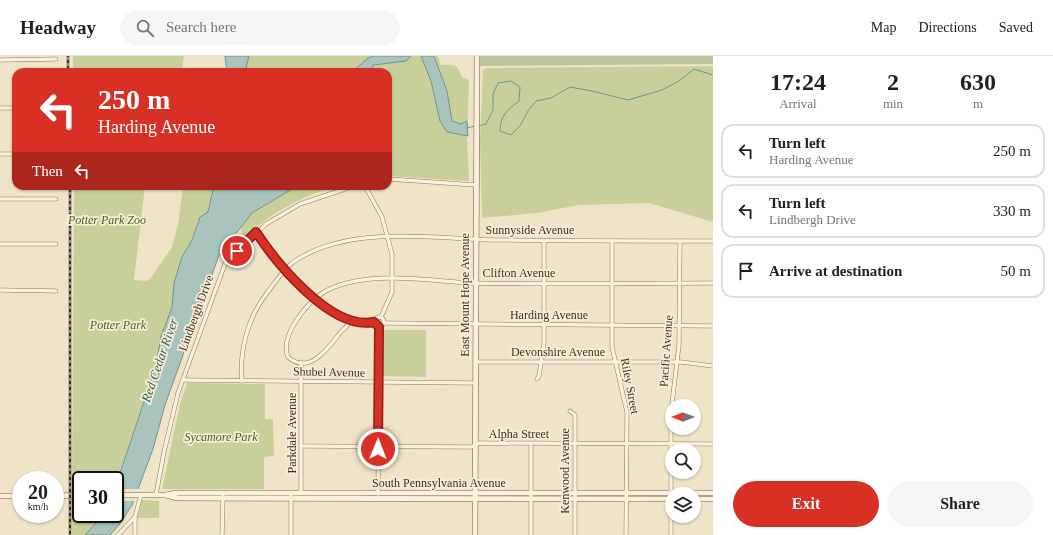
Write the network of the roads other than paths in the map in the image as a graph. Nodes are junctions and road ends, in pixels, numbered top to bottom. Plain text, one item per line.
1 (477, 56) edge
2 (56, 59) dead end
3 (0, 60) edge
4 (0, 108) edge
5 (12, 108) edge
6 (0, 154) edge
7 (12, 154) edge
8 (392, 179) edge
9 (476, 185) junction
10 (342, 190) edge
11 (367, 190) edge
12 (0, 199) edge
13 (56, 199) dead end
14 (256, 232) junction
15 (388, 236) junction
16 (475, 240) junction
17 (544, 240) junction
18 (612, 241) junction
19 (680, 241) junction
20 (713, 241) edge
21 (0, 244) edge
22 (56, 244) dead end
23 (284, 270) junction
24 (394, 279) junction
25 (475, 283) junction
26 (544, 283) junction
27 (612, 283) junction
28 (680, 283) junction
29 (713, 284) edge
30 (0, 290) edge
31 (56, 291) dead end
32 (315, 299) junction
33 (381, 317) junction
34 (350, 321) junction
35 (374, 322) junction
36 (384, 323) junction
37 (475, 325) junction
38 (544, 325) junction
39 (612, 325) junction
40 (680, 326) junction
41 (713, 326) edge
42 (379, 327) junction
43 (301, 362) junction
44 (475, 362) junction
45 (541, 362) junction
46 (616, 362) junction
47 (678, 362) junction
48 (713, 366) edge
49 (537, 378) dead end
50 (183, 380) junction
51 (242, 381) junction
52 (302, 381) junction
53 (378, 382) junction
54 (475, 383) junction
55 (570, 410) dead end
56 (671, 443) edge
57 (531, 444) junction
58 (575, 444) junction
59 (627, 444) junction
60 (665, 444) edge
61 (701, 444) edge
62 (713, 444) edge
63 (475, 445) junction
64 (301, 446) junction
65 (378, 446) junction
66 (713, 494) edge
67 (124, 495) edge
68 (139, 495) junction
69 (156, 495) junction
70 (223, 495) junction
71 (701, 495) edge
72 (0, 496) edge
73 (12, 496) edge
74 (291, 496) junction
75 (301, 496) junction
76 (378, 496) junction
77 (532, 496) junction
78 (576, 496) junction
79 (627, 496) junction
80 (475, 497) junction
81 (665, 497) edge
82 (701, 499) edge
83 (713, 499) edge
84 (135, 517) junction
85 (671, 523) edge
86 (118, 535) edge
87 (135, 535) edge
88 (222, 535) edge
89 (291, 535) edge
90 (475, 535) edge
91 (531, 535) edge
92 (575, 535) edge
93 (626, 535) edge
94 (671, 535) edge

1 - 9 main road, East Mount Hope Avenue
2 - 3 street
4 - 5 street
6 - 7 street
8 - 9 street
9 - 16 main road, East Mount Hope Avenue
10 - 14 street, Lindbergh Drive
11 - 15 street
12 - 13 street
14 - 23 street
14 - 50 street, Lindbergh Drive
15 - 16 street, Sunnyside Avenue
15 - 23 street, Sunnyside Avenue
15 - 24 street
16 - 17 street, Sunnyside Avenue
16 - 25 main road, East Mount Hope Avenue
17 - 18 street, Sunnyside Avenue
17 - 26 street
18 - 19 street, Sunnyside Avenue
18 - 27 street, Riley Street
19 - 20 street, Sunnyside Avenue
19 - 28 street, Pacific Avenue
21 - 22 street
23 - 32 street
23 - 51 street, Sunnyside Avenue
24 - 25 street, Clifton Avenue
24 - 32 street, Clifton Avenue
24 - 33 street
25 - 26 street, Clifton Avenue
25 - 37 main road, East Mount Hope Avenue
26 - 27 street, Clifton Avenue
26 - 38 street
27 - 28 street, Clifton Avenue
27 - 39 street, Riley Street
28 - 29 street, Clifton Avenue
28 - 40 street, Pacific Avenue
30 - 31 street
32 - 34 street
32 - 43 street, Clifton Avenue
33 - 35 street
33 - 36 street
34 - 35 street
34 - 43 street
35 - 42 street
36 - 37 street, Harding Avenue
36 - 42 street
37 - 38 street, Harding Avenue
37 - 44 main road, East Mount Hope Avenue
38 - 39 street, Harding Avenue
38 - 45 street
39 - 40 street, Harding Avenue
39 - 46 street, Riley Street
40 - 41 street, Harding Avenue
40 - 47 street, Pacific Avenue
42 - 53 street
43 - 52 street, Parkdale Avenue
44 - 45 street, Devonshire Avenue
44 - 54 main road, East Mount Hope Avenue
45 - 46 street, Devonshire Avenue
45 - 49 street
46 - 47 street, Devonshire Avenue
46 - 59 street, Riley Street
47 - 48 street, Devonshire Avenue
47 - 56 street, Pacific Avenue
50 - 51 street, Shubel Avenue
50 - 69 street, Lindbergh Drive
51 - 52 street, Shubel Avenue
52 - 53 street, Shubel Avenue
52 - 64 street, Parkdale Avenue
53 - 54 street, Shubel Avenue
53 - 65 street
54 - 63 main road, East Mount Hope Avenue
55 - 58 street, Kenwood Avenue
57 - 58 street, Alpha Street
57 - 63 street, Alpha Street
57 - 77 street
58 - 59 street, Alpha Street
58 - 78 street, Kenwood Avenue
59 - 60 street, Alpha Street
59 - 79 street, Riley Street
61 - 62 street, Alpha Street
63 - 65 street, Alpha Street
63 - 80 main road, East Mount Hope Avenue
64 - 65 street, Alpha Street
64 - 75 street, Parkdale Avenue
65 - 76 street
66 - 71 main road, South Pennsylvania Avenue
67 - 68 main road, South Pennsylvania Avenue
68 - 69 main road, South Pennsylvania Avenue
68 - 84 street
69 - 70 main road, South Pennsylvania Avenue
70 - 74 main road, South Pennsylvania Avenue
70 - 88 street
72 - 73 main road
74 - 75 main road, South Pennsylvania Avenue
74 - 89 street
75 - 76 main road, South Pennsylvania Avenue
76 - 80 main road, South Pennsylvania Avenue
77 - 78 main road, South Pennsylvania Avenue
77 - 80 main road, South Pennsylvania Avenue
77 - 91 street
78 - 79 main road, South Pennsylvania Avenue
78 - 92 street, Kenwood Avenue
79 - 81 main road, South Pennsylvania Avenue
79 - 93 street, Riley Street
80 - 90 main road, East Mount Hope Avenue
82 - 83 main road
84 - 86 street
84 - 87 street
85 - 94 street, Pacific Avenue

